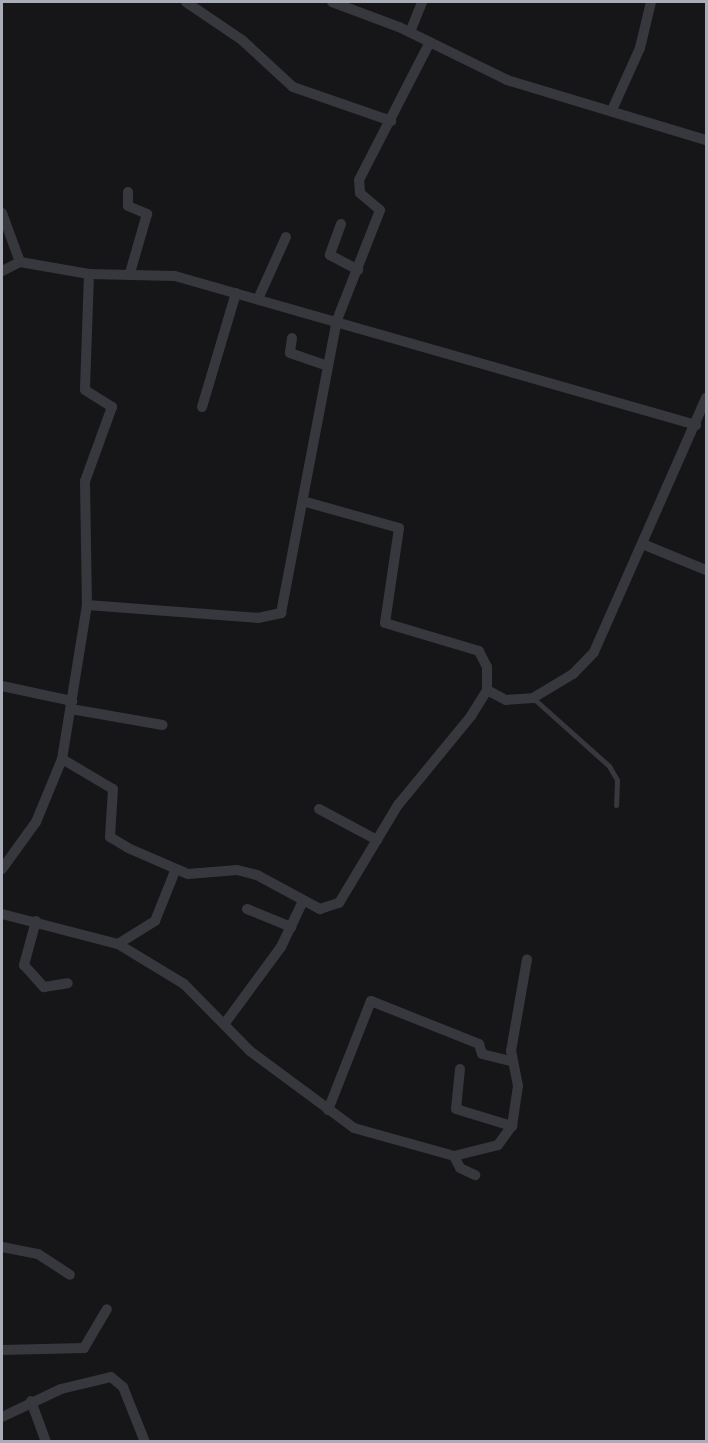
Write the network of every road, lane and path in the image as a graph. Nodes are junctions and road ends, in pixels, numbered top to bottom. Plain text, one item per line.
1 (186, 2) edge
2 (336, 2) edge
3 (422, 2) edge
4 (651, 2) edge
5 (410, 32) junction
6 (430, 42) junction
7 (612, 110) junction
8 (391, 121) junction
9 (706, 140) edge
10 (128, 192) dead end
11 (2, 213) edge
12 (341, 224) dead end
13 (286, 237) dead end
14 (20, 262) junction
15 (358, 270) junction
16 (2, 271) edge
17 (130, 273) junction
18 (89, 274) junction
19 (236, 293) junction
20 (258, 298) junction
21 (337, 320) junction
22 (292, 338) dead end
23 (328, 366) junction
24 (706, 398) edge
25 (202, 406) dead end
26 (696, 425) junction
27 (306, 502) junction
28 (645, 545) junction
29 (706, 570) edge
30 (87, 605) junction
31 (2, 686) edge
32 (487, 690) junction
33 (533, 698) junction
34 (72, 705) junction
35 (163, 725) dead end
36 (62, 759) junction
37 (616, 806) dead end
38 (319, 809) dead end
39 (377, 840) junction
40 (5, 858) edge
41 (2, 869) edge
42 (175, 871) junction
43 (303, 901) junction
44 (247, 909) dead end
45 (2, 914) edge
46 (36, 921) junction
47 (291, 927) junction
48 (118, 944) junction
49 (527, 958) dead end
50 (68, 983) dead end
51 (225, 1023) junction
52 (511, 1061) junction
53 (460, 1069) dead end
54 (328, 1110) junction
55 (512, 1126) junction
56 (454, 1156) junction
57 (475, 1175) dead end
58 (2, 1248) edge
59 (70, 1275) dead end
60 (107, 1309) dead end
61 (2, 1350) edge
62 (31, 1401) junction
63 (2, 1417) edge
64 (46, 1442) edge
65 (145, 1442) edge

1 - 8 street
2 - 5 street
3 - 5 street
4 - 7 street
5 - 6 street
6 - 7 street
6 - 8 street
7 - 9 street
8 - 15 street
10 - 17 street
11 - 14 street
12 - 15 street
13 - 20 street
14 - 16 street
14 - 18 street
15 - 21 street
17 - 18 street
17 - 19 street
18 - 30 street
19 - 20 street
19 - 25 street
20 - 21 street
21 - 23 street
21 - 26 street
22 - 23 street
23 - 27 street
24 - 26 street
26 - 28 street
27 - 30 street
27 - 32 street
28 - 29 street
28 - 33 street
30 - 34 street
31 - 34 street
32 - 33 street
32 - 39 street
33 - 37 lane
34 - 35 street
34 - 36 street
36 - 40 street
36 - 42 street
38 - 39 street
39 - 43 street
40 - 41 street
42 - 43 street
42 - 48 street
43 - 47 street
44 - 47 street
45 - 46 street
46 - 48 street
46 - 50 street
47 - 51 street
48 - 51 street
49 - 52 street
51 - 54 street
52 - 54 street
52 - 55 street
53 - 55 street
54 - 56 street
55 - 56 street
56 - 57 street
58 - 59 street
60 - 61 street
62 - 63 street
62 - 64 street
62 - 65 street

